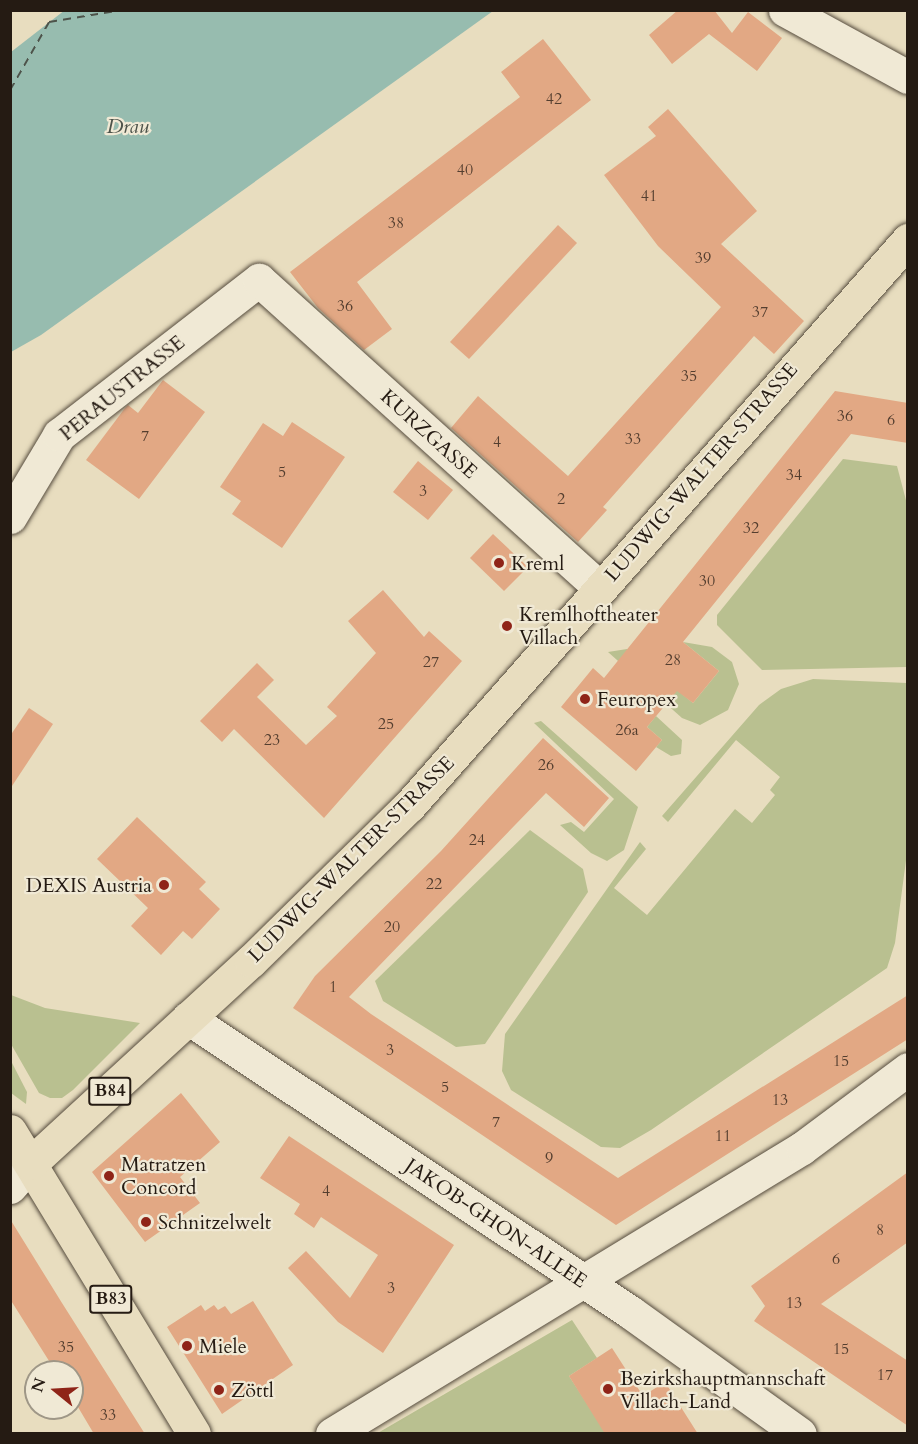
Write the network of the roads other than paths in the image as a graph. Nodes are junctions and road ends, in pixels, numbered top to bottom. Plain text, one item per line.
1 (785, 10) edge
2 (908, 76) edge
3 (908, 240) edge
4 (259, 280) joint
5 (10, 517) edge
6 (599, 587) junction
7 (188, 1018) junction
8 (908, 1069) edge
9 (10, 1131) edge
10 (20, 1175) edge
11 (581, 1280) junction
12 (194, 1434) edge
13 (332, 1434) edge
14 (800, 1434) edge

1 - 2 street
3 - 6 main road, LUDWIG-WALTER-STRASSE / B84
4 - 5 street, PERAUSTRASSE
4 - 6 street, KURZGASSE
6 - 7 main road, LUDWIG-WALTER-STRASSE / B84
7 - 10 main road, LUDWIG-WALTER-STRASSE / B84
7 - 11 street, JAKOB-GHON-ALLEE
8 - 11 street
9 - 10 main road, B83
10 - 12 main road, B83
11 - 13 street
11 - 14 street, JAKOB-GHON-ALLEE

